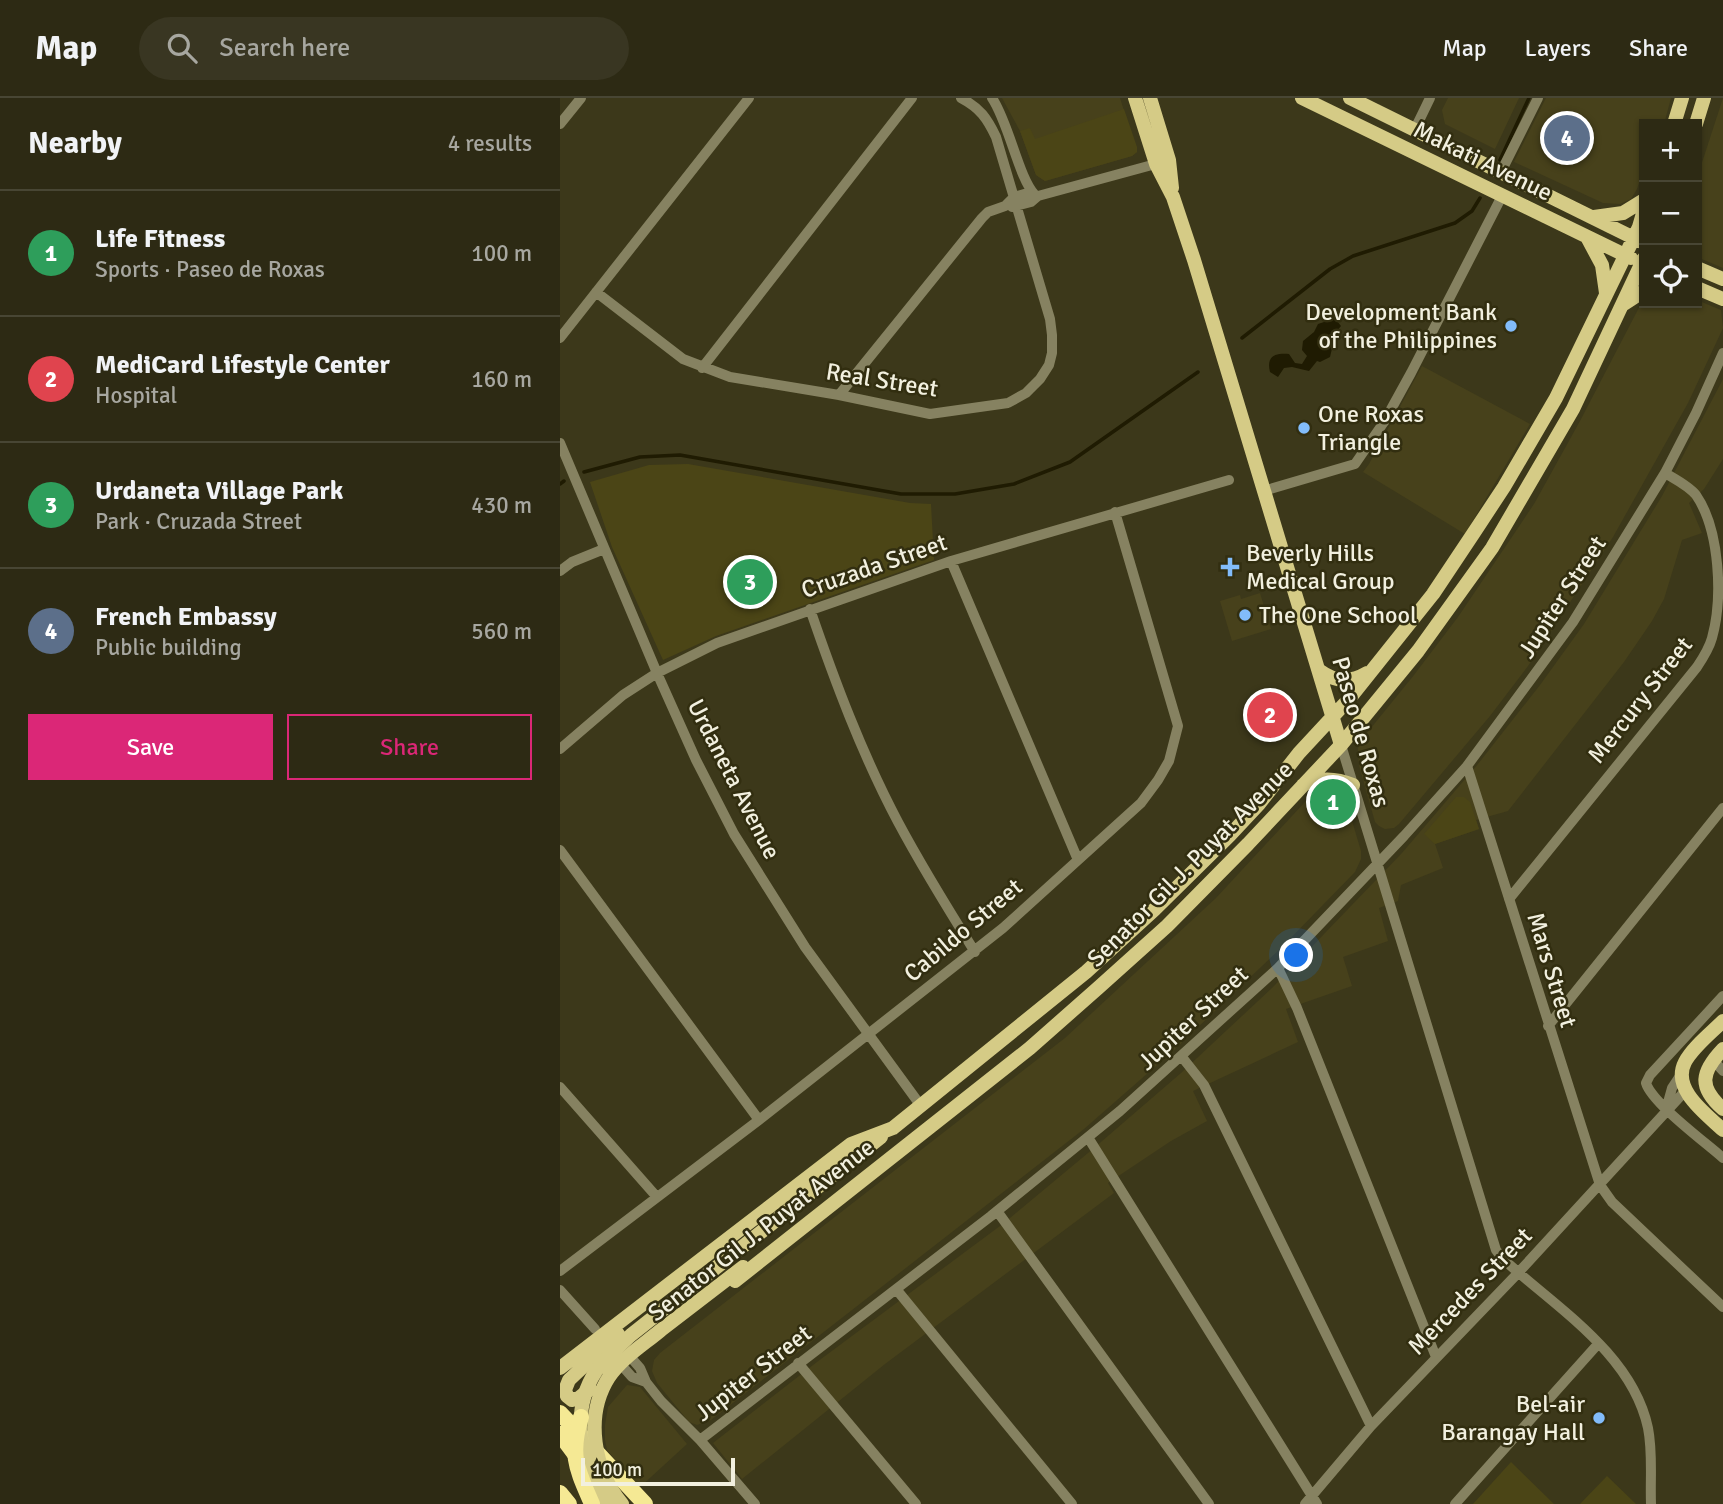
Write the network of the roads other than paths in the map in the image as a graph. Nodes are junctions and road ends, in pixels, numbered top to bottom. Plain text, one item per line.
1 (581, 98) edge
2 (749, 98) edge
3 (912, 98) edge
4 (961, 98) edge
5 (992, 98) edge
6 (1135, 98) edge
7 (1150, 98) edge
8 (1302, 98) edge
9 (1350, 98) edge
10 (1430, 98) edge
11 (1538, 98) edge
12 (1682, 98) edge
13 (1704, 98) edge
14 (1676, 119) edge
15 (1698, 119) edge
16 (560, 124) edge
17 (1415, 129) junction
18 (1163, 162) junction
19 (1492, 167) junction
20 (1034, 194) junction
21 (1502, 196) junction
22 (1012, 203) junction
23 (1639, 203) edge
24 (1592, 217) junction
25 (1586, 236) junction
26 (1639, 241) edge
27 (1625, 255) junction
28 (1639, 260) edge
29 (1702, 270) edge
30 (1639, 272) edge
31 (1723, 279) edge
32 (1702, 290) edge
33 (596, 292) junction
34 (1606, 294) junction
35 (1639, 294) edge
36 (1723, 299) edge
37 (1623, 304) junction
38 (560, 338) edge
39 (1723, 353) edge
40 (702, 368) junction
41 (1718, 377) edge
42 (839, 395) junction
43 (560, 443) edge
44 (1665, 473) junction
45 (1229, 480) dead end
46 (1263, 491) junction
47 (1115, 512) junction
48 (604, 549) junction
49 (951, 561) junction
50 (560, 571) edge
51 (810, 609) junction
52 (1373, 667) junction
53 (1320, 671) junction
54 (657, 673) junction
55 (1333, 717) junction
56 (1341, 745) junction
57 (560, 749) edge
58 (1467, 766) junction
59 (1353, 785) junction
60 (1302, 786) junction
61 (1723, 808) edge
62 (560, 850) edge
63 (1078, 860) junction
64 (1376, 864) junction
65 (1508, 899) junction
66 (975, 952) junction
67 (1278, 968) junction
68 (1723, 996) edge
69 (1723, 1021) edge
70 (1548, 1026) junction
71 (868, 1034) junction
72 (1723, 1049) edge
73 (1182, 1057) junction
74 (1714, 1067) edge
75 (1682, 1072) junction
76 (560, 1087) edge
77 (1686, 1090) junction
78 (921, 1106) junction
79 (1667, 1108) junction
80 (1723, 1109) edge
81 (759, 1120) junction
82 (893, 1128) junction
83 (1723, 1130) edge
84 (1089, 1139) junction
85 (892, 1155) junction
86 (1723, 1158) edge
87 (841, 1178) junction
88 (1600, 1185) junction
89 (656, 1196) junction
90 (997, 1211) junction
91 (560, 1271) edge
92 (1518, 1273) junction
93 (896, 1289) junction
94 (560, 1290) edge
95 (1723, 1307) edge
96 (629, 1315) junction
97 (595, 1329) dead end
98 (1598, 1344) junction
99 (652, 1346) junction
100 (1436, 1357) junction
101 (798, 1363) junction
102 (629, 1364) junction
103 (560, 1368) edge
104 (560, 1413) edge
105 (581, 1417) junction
106 (560, 1422) edge
107 (1371, 1426) junction
108 (560, 1434) edge
109 (700, 1440) junction
110 (597, 1450) junction
111 (560, 1493) edge
112 (1311, 1502) edge
113 (569, 1504) edge
114 (592, 1504) edge
115 (606, 1504) edge
116 (614, 1504) edge
117 (622, 1504) edge
118 (633, 1504) edge
119 (645, 1504) edge
120 (755, 1504) edge
121 (916, 1504) edge
122 (1072, 1504) edge
123 (1209, 1504) edge
124 (1456, 1504) edge
125 (1651, 1504) edge

1 - 16 street
2 - 33 street
3 - 40 street
4 - 22 street, Real Street
5 - 20 street
6 - 18 main road, Paseo de Roxas
7 - 18 main road, Paseo de Roxas
8 - 21 main road, Makati Avenue
9 - 17 main road, Makati Avenue
10 - 17 street
11 - 19 street
12 - 14 main road
13 - 15 main road
17 - 19 main road, Makati Avenue
18 - 20 street
18 - 46 main road, Paseo de Roxas
19 - 24 main road, Makati Avenue
20 - 22 street
21 - 25 main road, Makati Avenue
21 - 46 street
22 - 42 street
22 - 42 street, Real Street
23 - 24 main road
24 - 26 main road, Makati Avenue
25 - 27 main road, Makati Avenue
25 - 34 main road
26 - 27 main road, Senator Gil J. Puyat Avenue
27 - 28 main road, Makati Avenue
27 - 34 main road, Senator Gil J. Puyat Avenue
29 - 31 main road
30 - 37 main road, Senator Gil J. Puyat Avenue
32 - 36 main road
33 - 38 street
33 - 40 street, Real Street
34 - 52 main road, Senator Gil J. Puyat Avenue
35 - 37 main road
37 - 56 main road, Senator Gil J. Puyat Avenue
39 - 41 street, Jupiter Street
40 - 42 street, Real Street
41 - 44 street, Jupiter Street
43 - 48 street, Urdaneta Avenue
44 - 58 street, Jupiter Street
44 - 65 street, Mercury Street
45 - 47 street, Cruzada Street
46 - 53 main road, Paseo de Roxas
47 - 49 street, Cruzada Street
47 - 63 street, Cabildo Street
48 - 50 street
48 - 54 street, Urdaneta Avenue
49 - 51 street, Cruzada Street
49 - 63 street
51 - 54 street, Cruzada Street
51 - 66 street
52 - 53 main road
52 - 55 main road, Senator Gil J. Puyat Avenue
53 - 55 main road, Paseo de Roxas
54 - 57 street, Cruzada Street
54 - 71 street, Urdaneta Avenue
55 - 56 main road, Paseo de Roxas
55 - 78 main road, Senator Gil J. Puyat Avenue
56 - 59 street, Paseo de Roxas
56 - 60 main road, Senator Gil J. Puyat Avenue
58 - 64 street, Jupiter Street
58 - 65 street, Mars Street
59 - 60 main road
59 - 64 street, Paseo de Roxas
60 - 85 main road, Senator Gil J. Puyat Avenue
61 - 70 street
62 - 81 street
63 - 66 street, Cabildo Street
64 - 67 street, Jupiter Street
64 - 92 street, Paseo de Roxas
65 - 70 street, Mars Street
66 - 71 street, Cabildo Street
67 - 73 street, Jupiter Street
67 - 100 street
68 - 79 street
69 - 75 main road
70 - 88 street, Mars Street
71 - 78 street, Urdaneta Avenue
71 - 81 street, Cabildo Street
72 - 74 main road
73 - 84 street, Jupiter Street
73 - 107 street
74 - 77 main road
74 - 80 main road
75 - 77 main road
75 - 79 street, Mercedes Street
76 - 89 street
77 - 79 street, Mercedes Street
77 - 83 main road
78 - 82 main road, Senator Gil J. Puyat Avenue
79 - 86 street
79 - 88 street, Mercedes Street
81 - 89 street, Cabildo Street
82 - 87 main road
82 - 96 main road, Senator Gil J. Puyat Avenue
84 - 90 street, Jupiter Street
84 - 112 street
85 - 87 main road
85 - 99 main road, Senator Gil J. Puyat Avenue
87 - 105 main road, bridge
87 - 117 main road, bridge
88 - 92 street, Mercedes Street
88 - 95 street
89 - 91 street, Cabildo Street
90 - 93 street, Jupiter Street
90 - 123 street
92 - 98 street, Paseo de Roxas
92 - 100 street, Mercedes Street
93 - 101 street, Jupiter Street
93 - 122 street
94 - 97 street
96 - 99 main road
96 - 103 main road, Senator Gil J. Puyat Avenue
98 - 124 street
98 - 125 street, Paseo de Roxas
99 - 102 main road, Senator Gil J. Puyat Avenue
100 - 107 street, Mercedes Street
101 - 109 street, Jupiter Street
101 - 121 street
102 - 109 street
102 - 110 main road, Senator Gil J. Puyat Avenue
104 - 110 highway
105 - 114 highway, bridge
105 - 115 main road, bridge
106 - 118 highway
107 - 112 street, Mercedes Street
108 - 116 highway
109 - 120 street
110 - 119 highway
111 - 113 highway

